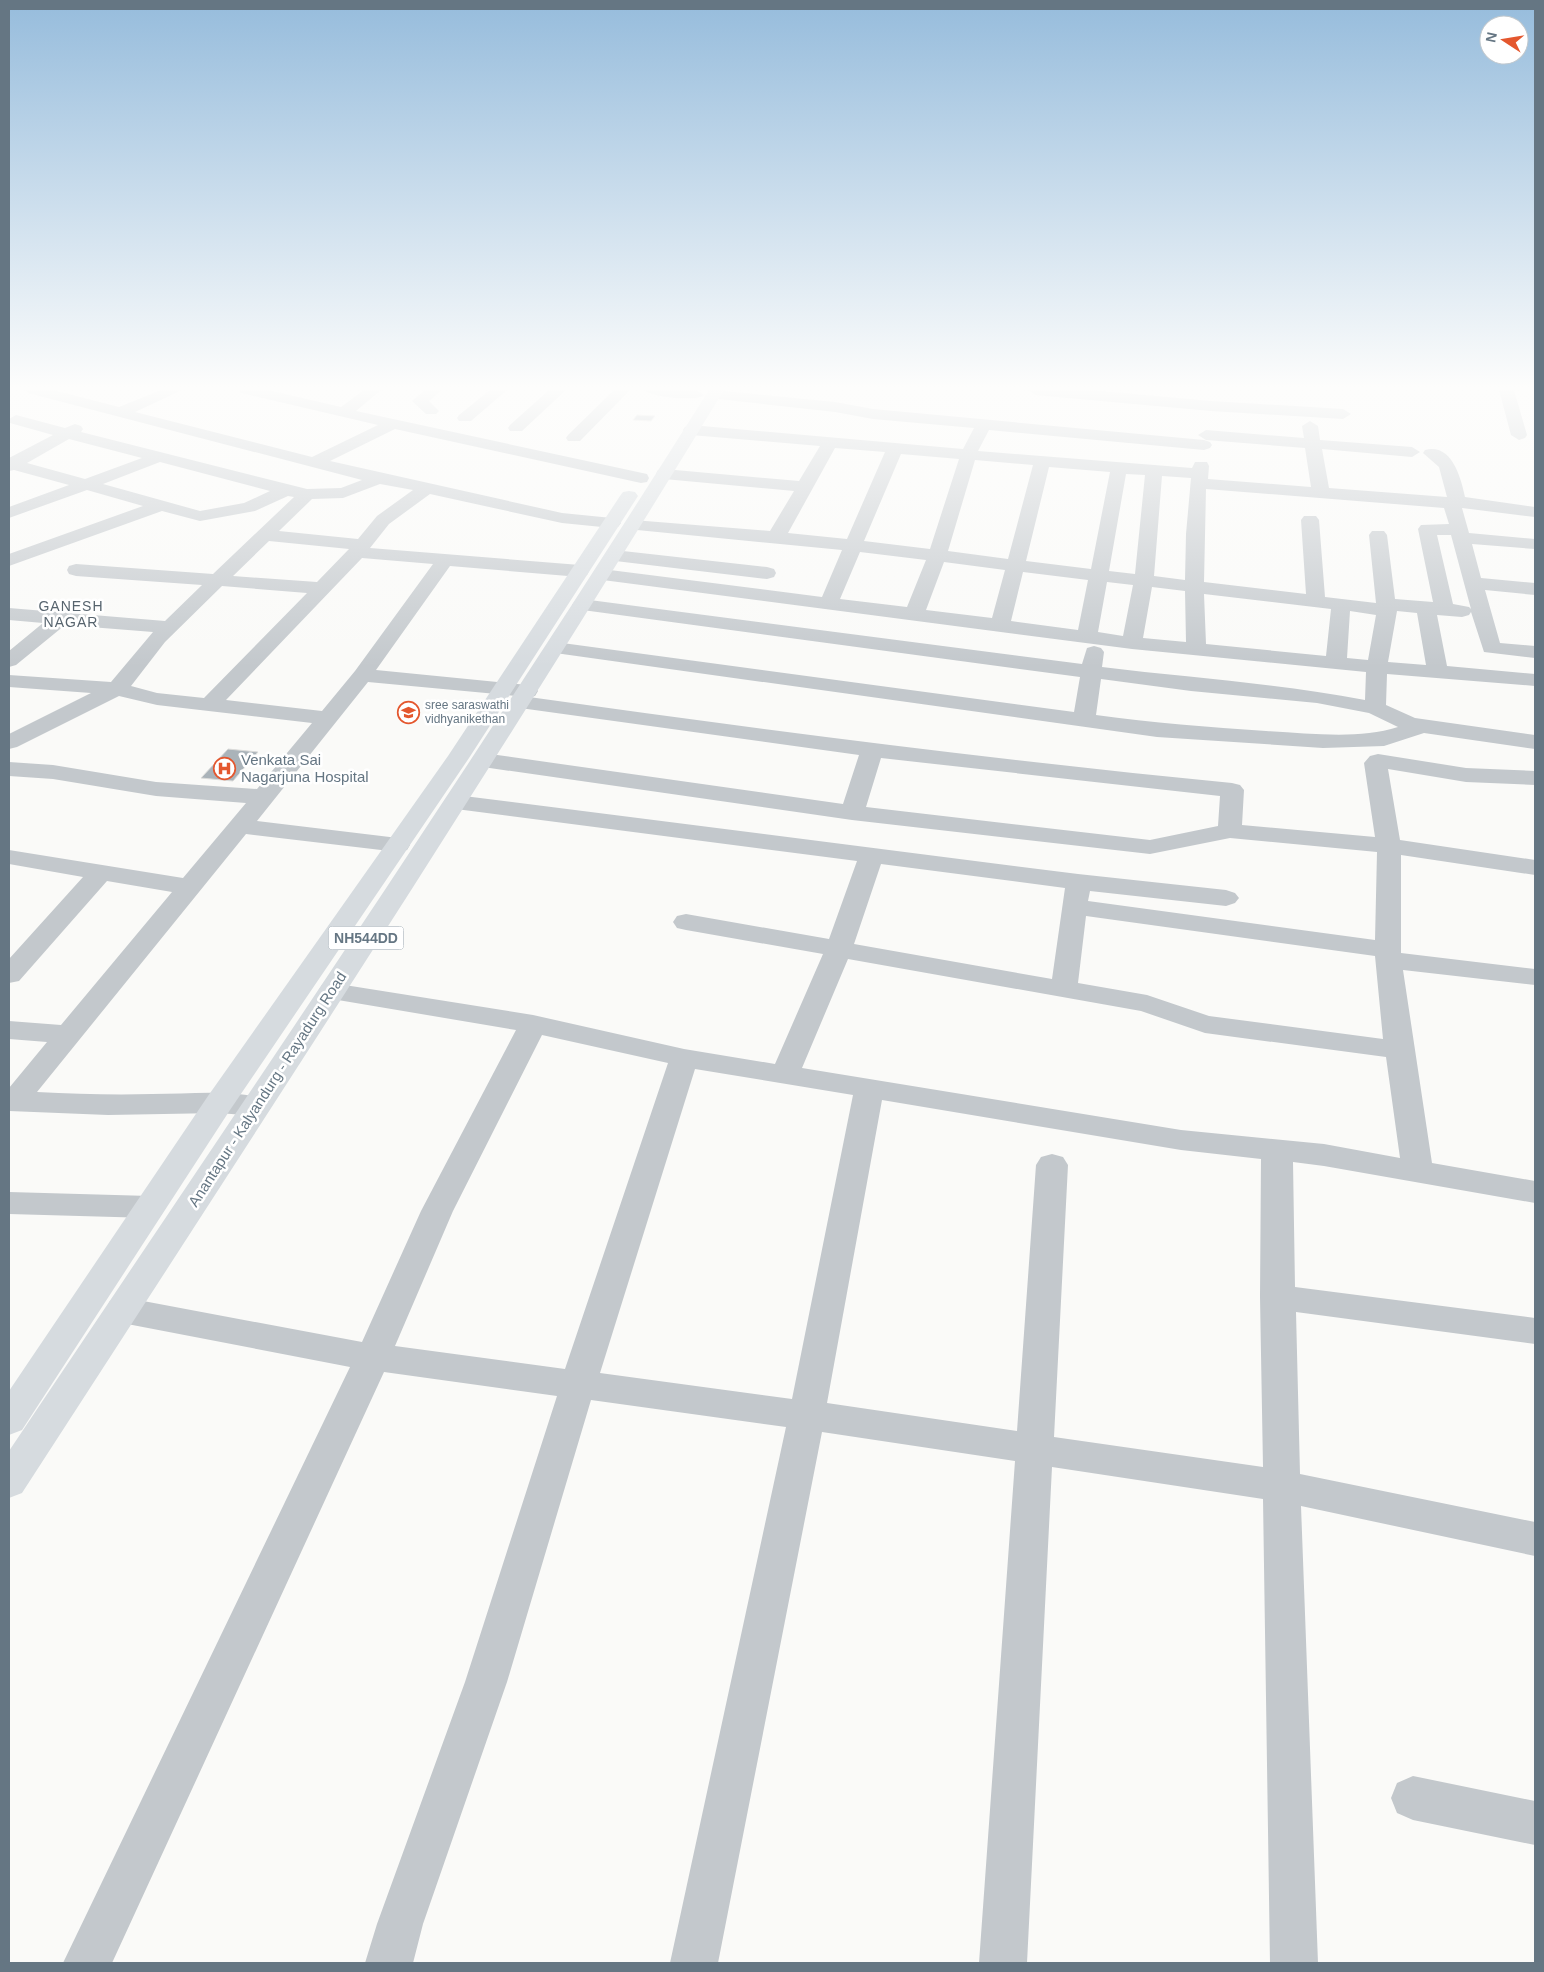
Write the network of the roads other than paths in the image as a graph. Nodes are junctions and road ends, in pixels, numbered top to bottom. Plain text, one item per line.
1 (79, 482) edge
2 (92, 482) edge
3 (257, 482) edge
4 (372, 482) edge
5 (396, 482) edge
6 (648, 482) edge
7 (736, 482) edge
8 (809, 482) edge
9 (881, 482) edge
10 (960, 482) edge
11 (1037, 482) edge
12 (1116, 482) edge
13 (1153, 482) edge
14 (1199, 482) edge
15 (1230, 482) edge
16 (1319, 482) edge
17 (1451, 482) edge
18 (87, 484) junction
19 (806, 487) junction
20 (427, 488) junction
21 (286, 490) junction
22 (307, 494) junction
23 (1321, 494) junction
24 (1454, 503) junction
25 (162, 505) junction
26 (1535, 512) edge
27 (9, 513) edge
28 (1310, 520) dead end
29 (622, 524) junction
30 (1460, 534) junction
31 (264, 535) junction
32 (1378, 535) dead end
33 (780, 538) junction
34 (1535, 544) edge
35 (855, 546) junction
36 (360, 548) junction
37 (937, 556) junction
38 (9, 560) edge
39 (445, 560) junction
40 (1016, 566) junction
41 (599, 567) junction
42 (76, 570) dead end
43 (767, 573) junction
44 (1098, 575) junction
45 (220, 580) junction
46 (1144, 580) junction
47 (1473, 583) junction
48 (1195, 585) junction
49 (322, 588) junction
50 (1535, 589) edge
51 (756, 595) junction
52 (1316, 601) junction
53 (828, 604) junction
54 (1341, 604) junction
55 (582, 605) junction
56 (1387, 607) junction
57 (1435, 608) junction
58 (1481, 613) junction
59 (9, 614) edge
60 (914, 614) junction
61 (61, 618) junction
62 (1000, 625) junction
63 (170, 627) junction
64 (1092, 637) junction
65 (1132, 643) junction
66 (555, 648) junction
67 (1196, 649) junction
68 (1535, 652) edge
69 (9, 661) edge
70 (1336, 662) junction
71 (1377, 666) junction
72 (1090, 671) junction
73 (1438, 672) junction
74 (362, 675) junction
75 (1535, 680) edge
76 (9, 682) edge
77 (117, 689) junction
78 (517, 694) junction
79 (209, 705) junction
80 (1375, 708) junction
81 (327, 718) junction
82 (1084, 720) junction
83 (1423, 726) junction
84 (1183, 732) junction
85 (9, 742) edge
86 (1535, 742) edge
87 (872, 750) junction
88 (483, 760) junction
89 (1378, 762) junction
90 (9, 769) edge
91 (1535, 778) edge
92 (264, 797) junction
93 (456, 802) junction
94 (852, 812) junction
95 (240, 826) junction
96 (1230, 831) junction
97 (398, 845) junction
98 (1389, 846) junction
99 (872, 856) junction
100 (9, 857) edge
101 (1535, 867) edge
102 (100, 872) junction
103 (189, 888) junction
104 (1076, 895) junction
105 (1226, 898) dead end
106 (686, 922) dead end
107 (839, 949) junction
108 (19, 951) edge
109 (1388, 955) junction
110 (9, 975) edge
111 (1535, 977) edge
112 (1064, 989) junction
113 (332, 991) junction
114 (533, 1024) junction
115 (9, 1030) edge
116 (68, 1035) junction
117 (1399, 1050) junction
118 (684, 1058) junction
119 (785, 1074) junction
120 (868, 1089) junction
121 (11, 1101) edge
122 (219, 1103) junction
123 (256, 1106) junction
124 (1277, 1150) junction
125 (1052, 1165) dead end
126 (1418, 1172) junction
127 (1535, 1192) edge
128 (10, 1205) edge
129 (150, 1207) junction
130 (1277, 1297) junction
131 (122, 1310) junction
132 (1535, 1331) edge
133 (373, 1357) junction
134 (578, 1385) junction
135 (807, 1415) junction
136 (9, 1420) edge
137 (1034, 1449) junction
138 (9, 1482) edge
139 (1282, 1486) junction
140 (1535, 1539) edge
141 (1413, 1798) dead end
142 (1535, 1823) edge
143 (87, 1963) edge
144 (389, 1963) edge
145 (694, 1963) edge
146 (1003, 1963) edge
147 (1294, 1963) edge

1 - 18 street
2 - 18 street
3 - 21 street
4 - 22 street
5 - 20 street
6 - 29 highway, Anantapur - Kalyandurg - Rayadurg Road / NH544DD
7 - 19 street
8 - 19 street
9 - 35 street
10 - 37 street
11 - 40 street
12 - 44 street
13 - 46 street
14 - 48 street
15 - 23 street
16 - 23 street
17 - 24 street
18 - 25 street
18 - 27 street
19 - 33 street
20 - 29 street
20 - 36 street
21 - 22 street
21 - 25 street
22 - 31 street
23 - 24 street
24 - 26 street
24 - 30 street
25 - 38 street
28 - 52 street
29 - 33 street
29 - 41 highway, Anantapur - Kalyandurg - Rayadurg Road / NH544DD
29 - 41 highway, Anantapur - Kalyandurg - Rayadurg Road / NH544DD
30 - 34 street
30 - 47 street
30 - 57 street
31 - 36 street
31 - 45 street
32 - 56 street
33 - 35 street
33 - 43 street
35 - 37 street
35 - 53 street
36 - 39 street
36 - 49 street
37 - 40 street
37 - 60 street
39 - 41 street
39 - 74 street
40 - 44 street
40 - 62 street
41 - 43 street
41 - 51 street
41 - 55 highway, Anantapur - Kalyandurg - Rayadurg Road / NH544DD
41 - 78 highway, Anantapur - Kalyandurg - Rayadurg Road / NH544DD
42 - 45 street
43 - 51 street
44 - 46 street
44 - 64 street
45 - 49 street
45 - 63 street
46 - 48 street
46 - 65 street
47 - 50 street
47 - 58 street
48 - 52 street
48 - 67 street
49 - 79 street
51 - 53 street
52 - 54 street
53 - 60 street
54 - 56 street
54 - 70 street
55 - 66 highway, Anantapur - Kalyandurg - Rayadurg Road / NH544DD
55 - 72 street
56 - 57 street
56 - 71 street
57 - 58 street
57 - 73 street
58 - 68 street
59 - 61 street
60 - 62 street
61 - 63 street
61 - 69 street
62 - 64 street
63 - 77 street
64 - 65 street
64 - 72 street
65 - 67 street
66 - 78 highway, Anantapur - Kalyandurg - Rayadurg Road / NH544DD
66 - 82 street
67 - 70 street
70 - 71 street
71 - 73 street
71 - 80 street
72 - 80 street
72 - 82 street
73 - 75 street
74 - 78 street
74 - 81 street
76 - 77 street
77 - 79 street
77 - 85 street
78 - 87 street
78 - 88 highway, Anantapur - Kalyandurg - Rayadurg Road / NH544DD
78 - 97 highway, Anantapur - Kalyandurg - Rayadurg Road / NH544DD
79 - 81 street
80 - 83 street
81 - 92 street
82 - 84 street
83 - 84 street
83 - 86 street
84 - 89 street
87 - 94 street
87 - 96 street
88 - 93 highway, Anantapur - Kalyandurg - Rayadurg Road / NH544DD
88 - 94 street
89 - 91 street
89 - 98 street
90 - 92 street
92 - 95 street
93 - 99 street
93 - 113 highway, Anantapur - Kalyandurg - Rayadurg Road / NH544DD
94 - 96 street
95 - 97 street
95 - 103 street
96 - 98 street
97 - 122 highway, Anantapur - Kalyandurg - Rayadurg Road / NH544DD
98 - 101 street
98 - 109 street
99 - 104 street
99 - 107 street
100 - 102 street
102 - 103 street
102 - 108 street
103 - 116 street
104 - 105 street
104 - 109 street
104 - 112 street
106 - 107 street
107 - 112 street
107 - 119 street
108 - 110 street
109 - 111 street
109 - 117 street
112 - 117 street
113 - 114 street
113 - 123 highway, Anantapur - Kalyandurg - Rayadurg Road / NH544DD
114 - 118 street
114 - 133 street
115 - 116 street
116 - 121 street
117 - 126 street
118 - 119 street
118 - 134 street
119 - 120 street
120 - 124 street
120 - 135 street
121 - 122 street
122 - 123 street
122 - 129 highway, Anantapur - Kalyandurg - Rayadurg Road / NH544DD
123 - 131 highway, Anantapur - Kalyandurg - Rayadurg Road / NH544DD
124 - 126 street
124 - 130 street
125 - 137 street
126 - 127 street
128 - 129 street
129 - 136 highway, Anantapur - Kalyandurg - Rayadurg Road / NH544DD
130 - 132 street
130 - 139 street
131 - 133 street
131 - 138 highway, Anantapur - Kalyandurg - Rayadurg Road / NH544DD
133 - 134 street
133 - 143 street
134 - 135 street
134 - 144 street
135 - 137 street
135 - 145 street
137 - 139 street
137 - 146 street
139 - 140 street
139 - 147 street
141 - 142 street

